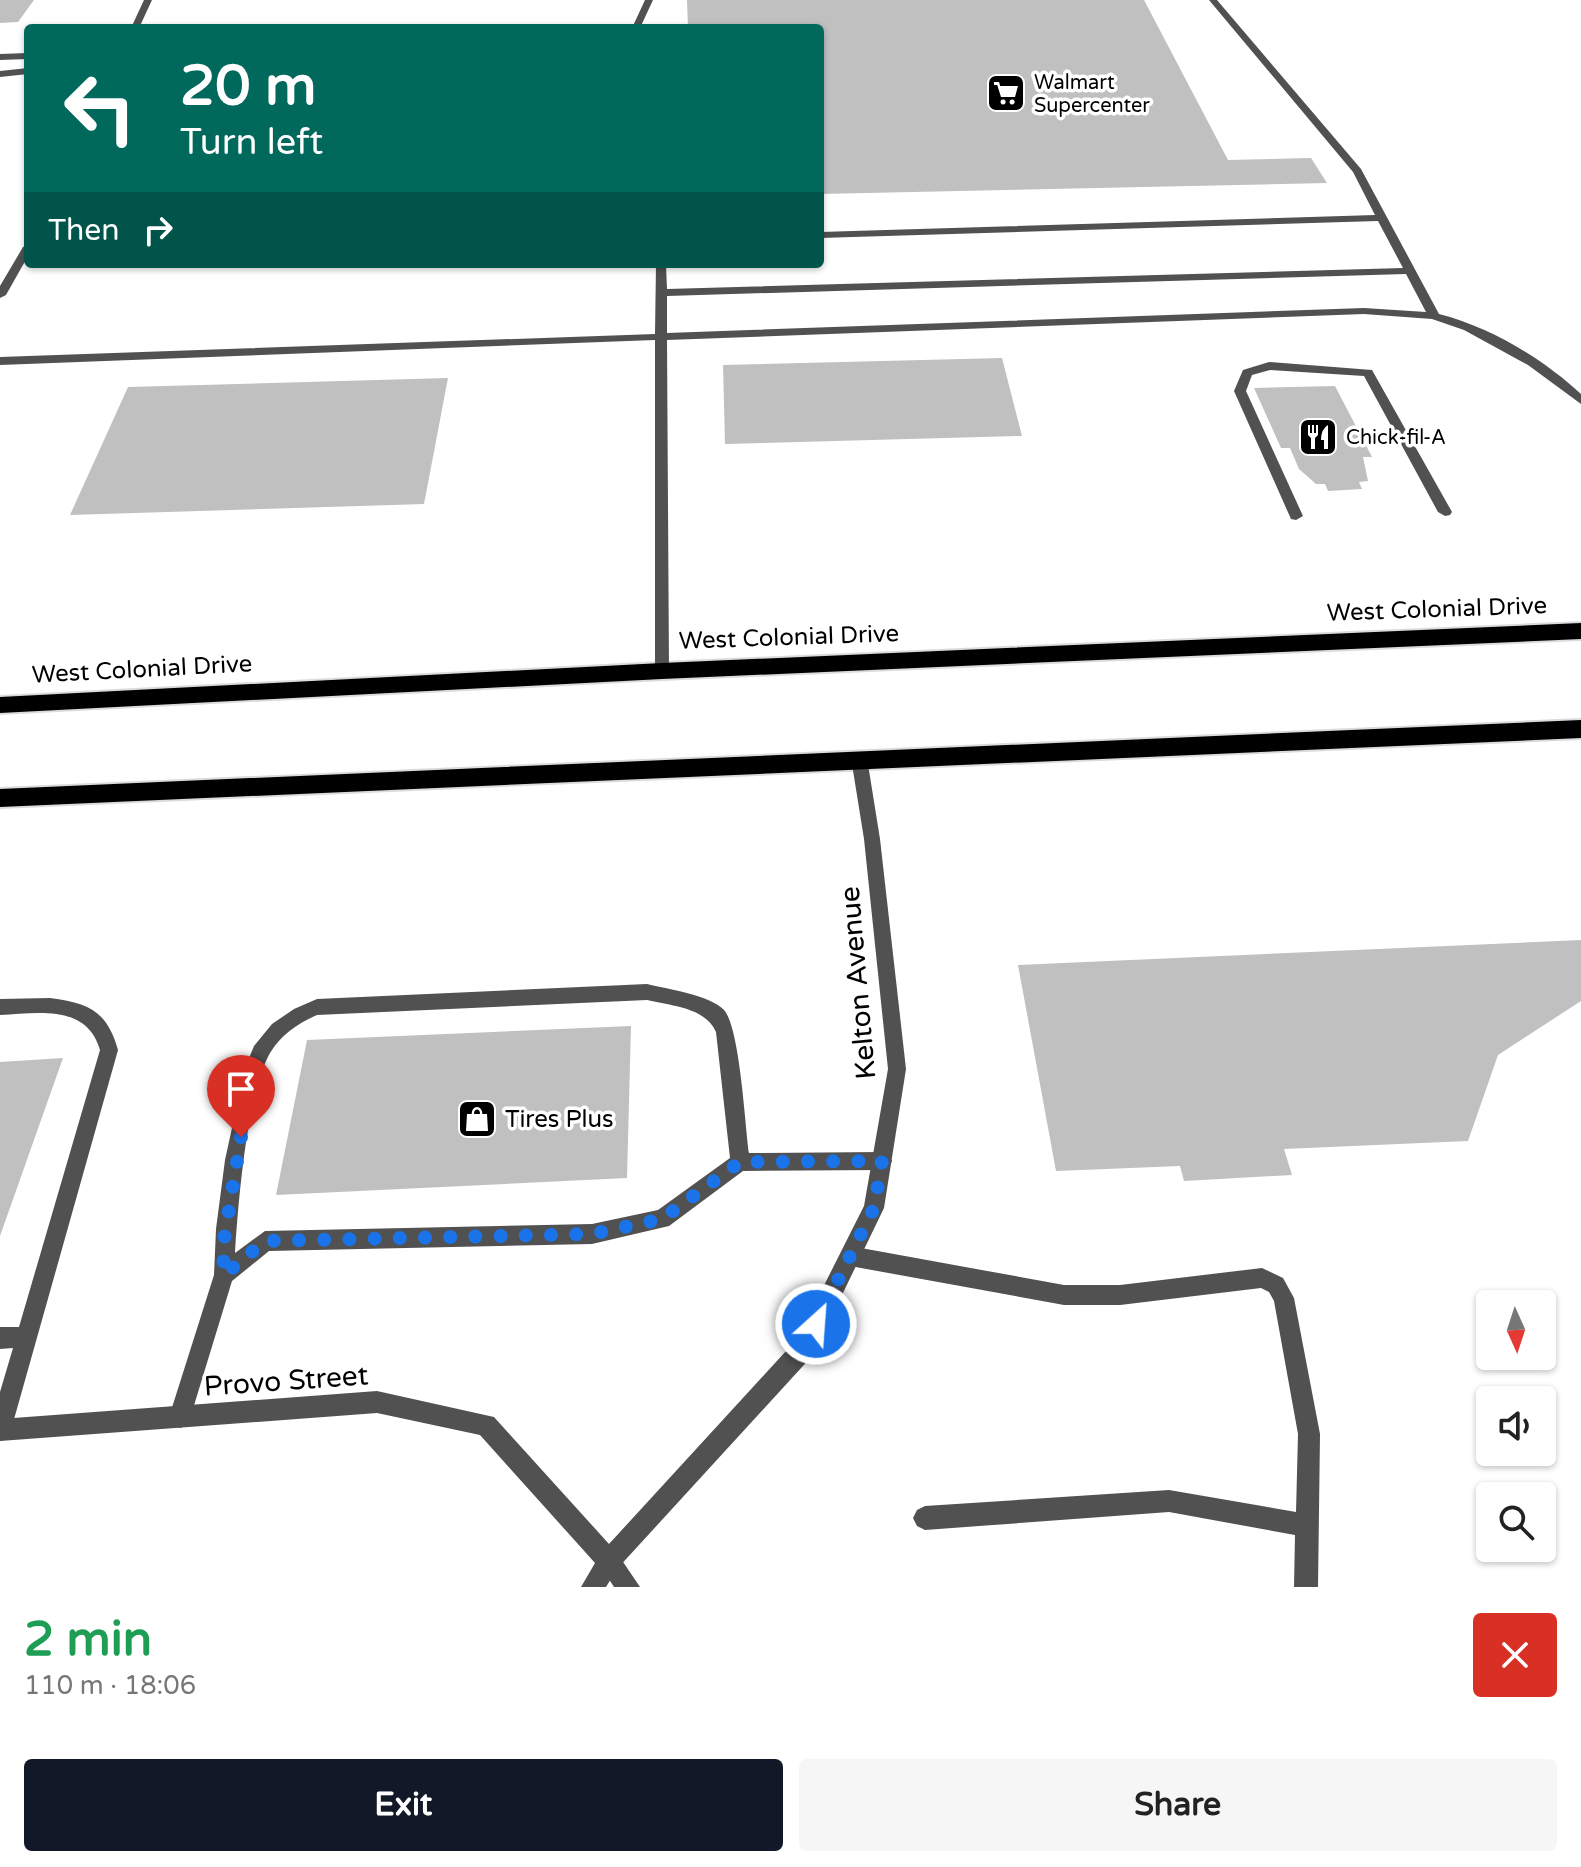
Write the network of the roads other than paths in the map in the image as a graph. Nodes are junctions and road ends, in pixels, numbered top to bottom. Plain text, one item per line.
1 (148, 0) edge
2 (649, 0) edge
3 (1213, 0) edge
4 (137, 24) edge
5 (638, 24) edge
6 (24, 56) edge
7 (0, 57) edge
8 (24, 71) edge
9 (0, 74) edge
10 (1382, 218) junction
11 (824, 235) edge
12 (24, 254) edge
13 (661, 268) edge
14 (1410, 271) junction
15 (660, 293) junction
16 (0, 295) edge
17 (1434, 316) junction
18 (660, 337) junction
19 (0, 361) edge
20 (1581, 400) edge
21 (1445, 512) dead end
22 (1296, 516) dead end
23 (1581, 631) edge
24 (662, 671) junction
25 (0, 705) edge
26 (1581, 729) edge
27 (859, 758) junction
28 (0, 798) edge
29 (0, 1007) edge
30 (882, 1161) junction
31 (740, 1162) junction
32 (850, 1256) junction
33 (224, 1275) junction
34 (27, 1337) junction
35 (0, 1338) edge
36 (180, 1417) junction
37 (0, 1430) edge
38 (925, 1518) dead end
39 (1306, 1525) junction
40 (609, 1561) junction
41 (593, 1587) edge
42 (628, 1587) edge
43 (1306, 1587) edge

1 - 4 street
2 - 5 street
3 - 10 street
6 - 7 street
8 - 9 street
10 - 11 street
10 - 14 street
12 - 16 street
13 - 15 street
14 - 15 street
14 - 17 street
15 - 18 street
17 - 18 street
17 - 20 street
18 - 19 street
18 - 24 street
21 - 22 street
23 - 24 highway, West Colonial Drive
24 - 25 highway, West Colonial Drive
26 - 27 highway
27 - 28 highway
27 - 30 street, Kelton Avenue
29 - 34 street
30 - 31 street
30 - 32 street, Kelton Avenue
31 - 33 street
31 - 33 street
32 - 39 street
32 - 40 street, Kelton Avenue
33 - 36 street
34 - 35 street
34 - 37 street
36 - 37 street, Provo Street
36 - 40 street, Provo Street
38 - 39 street
39 - 43 street
40 - 41 street, Kelton Avenue
40 - 42 street, Provo Street

